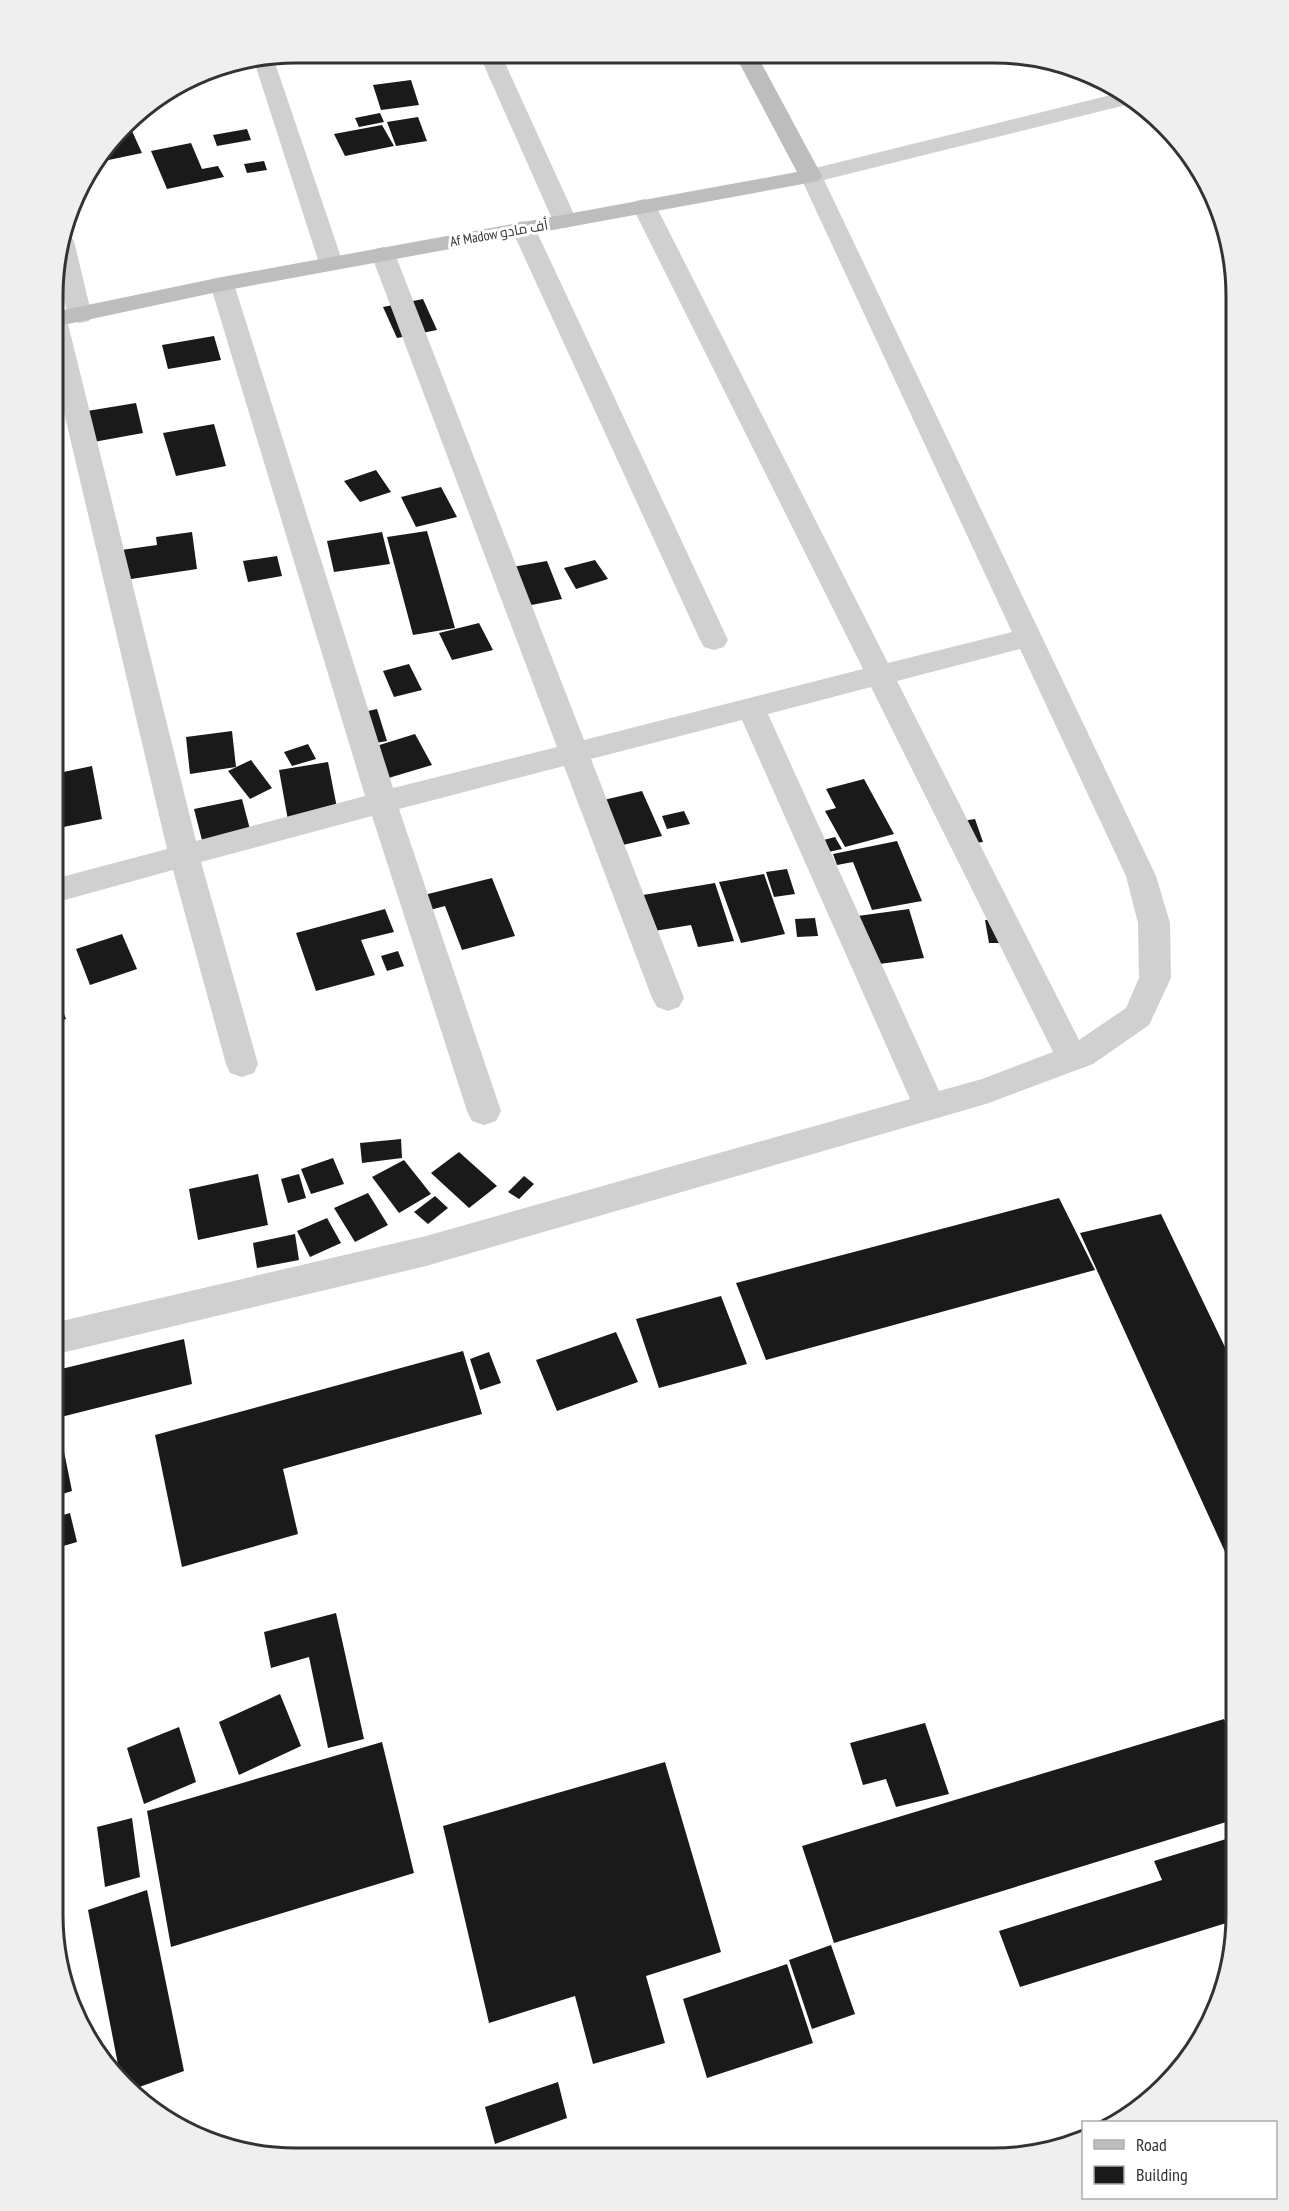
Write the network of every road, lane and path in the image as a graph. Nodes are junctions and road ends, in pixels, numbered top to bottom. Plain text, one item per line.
1 (494, 63) edge
2 (750, 63) edge
3 (266, 65) edge
4 (1121, 101) edge
5 (811, 176) junction
6 (644, 206) junction
7 (565, 221) junction
8 (523, 228) junction
9 (383, 254) junction
10 (331, 263) junction
11 (222, 284) junction
12 (63, 319) edge
13 (1029, 637) junction
14 (714, 640) dead end
15 (878, 676) junction
16 (751, 708) junction
17 (576, 753) junction
18 (382, 802) junction
19 (184, 856) junction
20 (63, 889) edge
21 (668, 998) dead end
22 (1072, 1058) junction
23 (242, 1064) dead end
24 (930, 1107) junction
25 (484, 1111) dead end
26 (63, 1337) edge

1 - 7 street
2 - 5 street
3 - 10 street
4 - 5 street
5 - 6 street, Af Madow أف مادو
5 - 13 street
6 - 7 street, Af Madow أف مادو
6 - 15 street
7 - 8 street, Af Madow أف مادو
8 - 9 street, Af Madow أف مادو
8 - 14 street
9 - 10 street, Af Madow أف مادو
9 - 17 street
10 - 11 street, Af Madow أف مادو
11 - 12 street, Af Madow أف مادو
11 - 18 street
12 - 19 street
13 - 15 street
13 - 22 street
15 - 16 street
15 - 22 street
16 - 17 street
16 - 24 street
17 - 18 street
17 - 21 street
18 - 19 street
18 - 25 street
19 - 20 street
19 - 23 street
22 - 24 street
24 - 26 street

